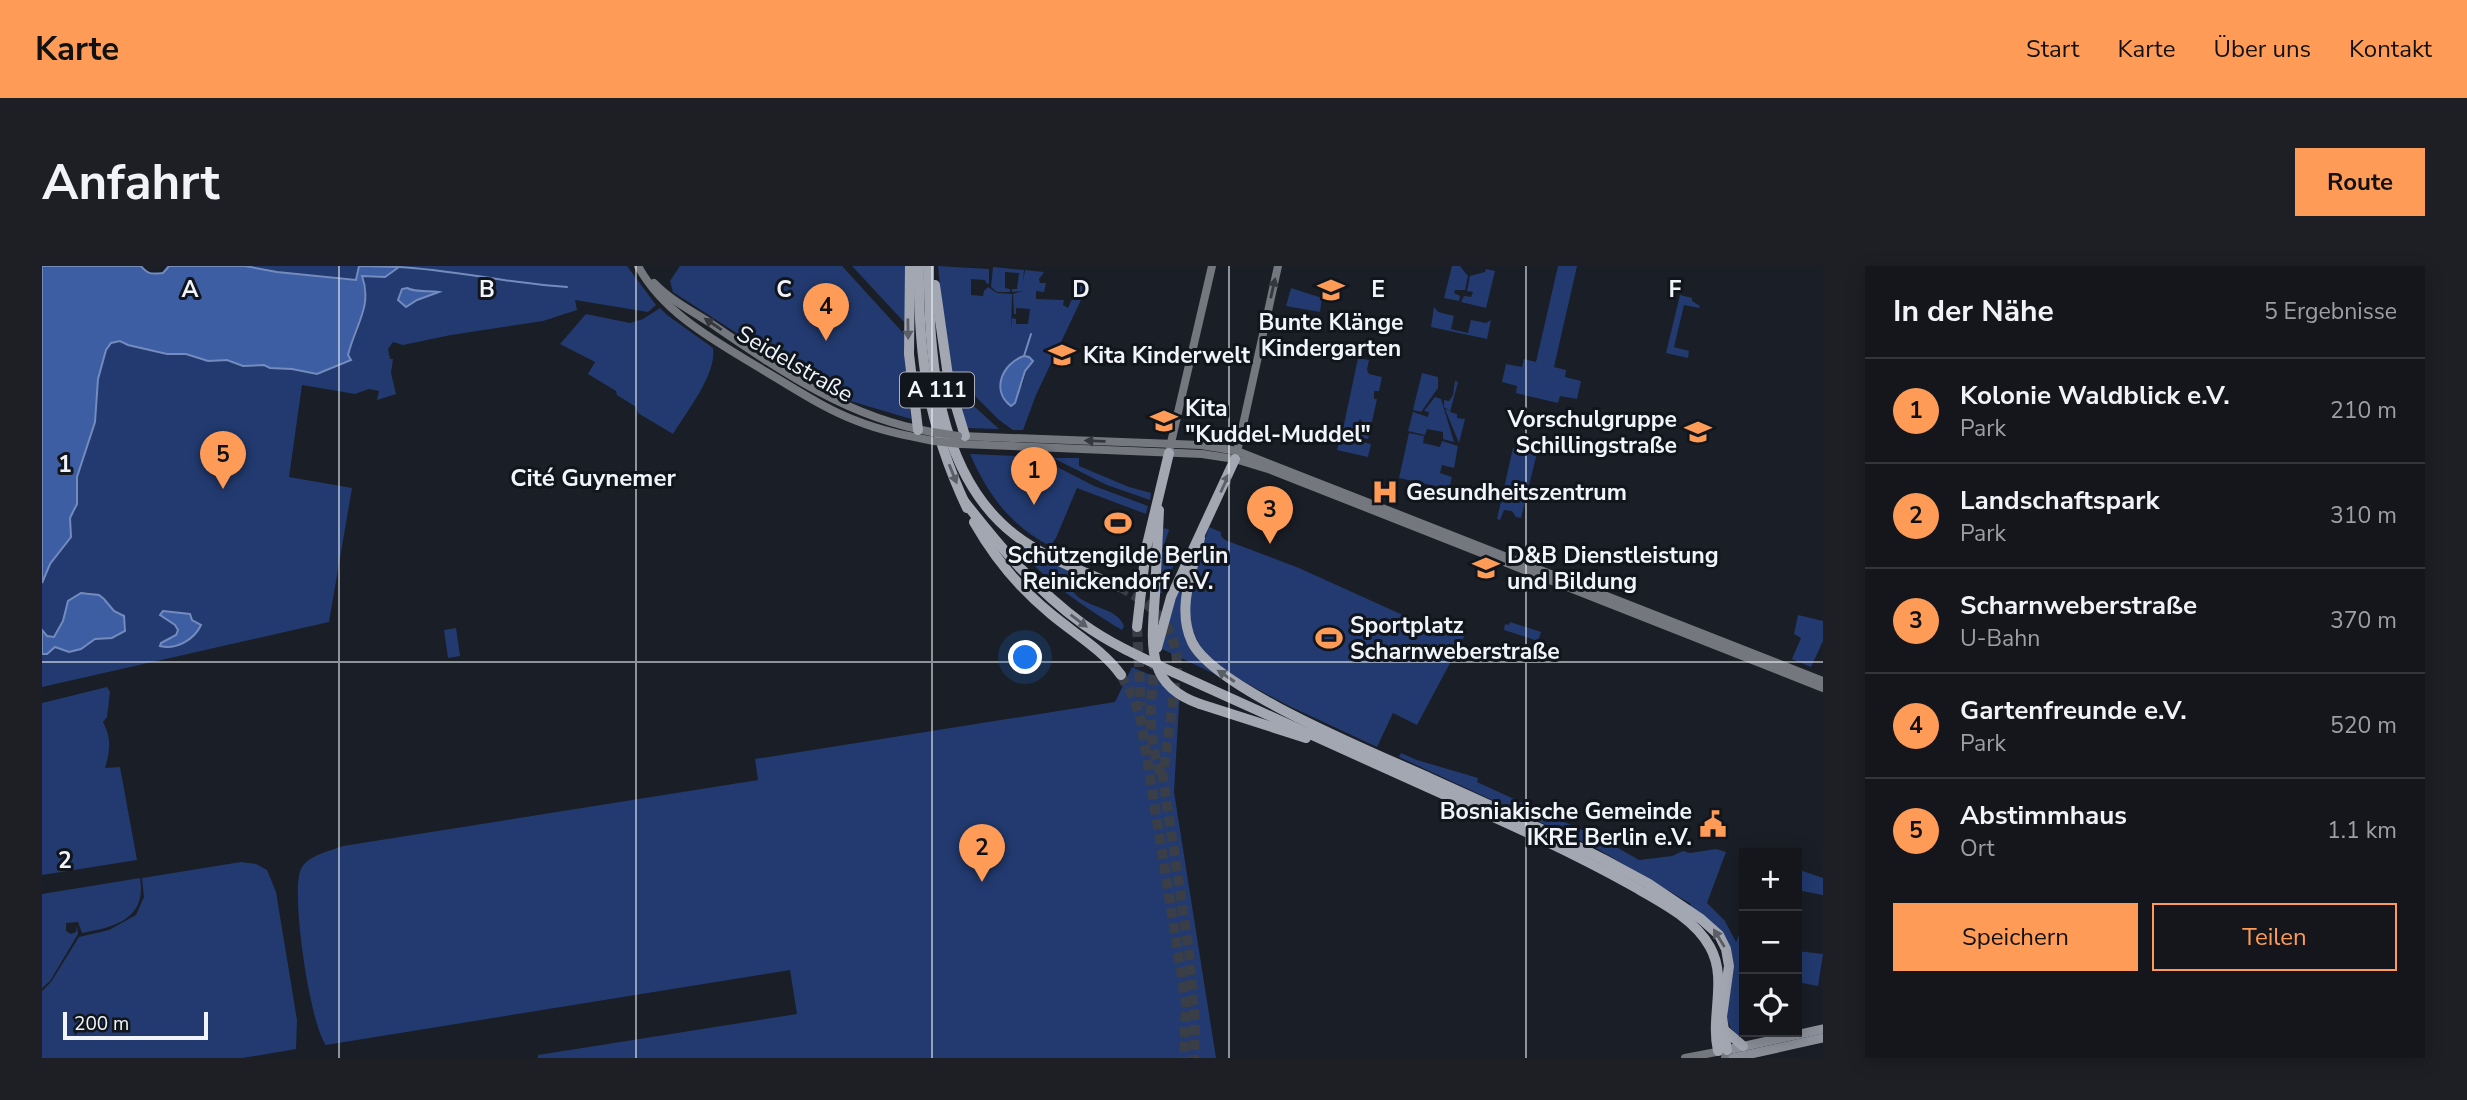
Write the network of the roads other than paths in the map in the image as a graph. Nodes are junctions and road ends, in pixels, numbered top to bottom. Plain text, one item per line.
1 (638, 266) edge
2 (910, 266) edge
3 (919, 266) edge
4 (931, 266) edge
5 (1212, 266) edge
6 (1278, 266) edge
7 (920, 434) junction
8 (962, 440) junction
9 (1170, 448) junction
10 (1236, 455) junction
11 (1159, 497) junction
12 (964, 501) junction
13 (1200, 538) junction
14 (1120, 587) tunnel mouth
15 (1137, 627) tunnel mouth
16 (1157, 648) tunnel mouth
17 (1760, 660) junction
18 (1121, 675) tunnel mouth
19 (1823, 681) edge
20 (1823, 688) edge
21 (1320, 738) junction
22 (1722, 1028) junction
23 (1823, 1029) edge
24 (1823, 1038) edge
25 (1743, 1046) junction
26 (1725, 1055) edge
27 (1685, 1058) edge

1 - 7 main road, Seidelstraße
2 -> 7 highway
3 -> 12 highway, A 111
4 - 8 highway
4 - 14 highway, A 111
5 - 9 main road
10 -> 6 main road
7 - 8 main road, Seidelstraße, bridge
8 - 9 main road, Seidelstraße
9 - 10 main road, Seidelstraße
9 - 11 highway
13 -> 10 highway
10 - 17 main road, Seidelstraße
11 - 15 highway
11 - 21 highway, bridge
12 - 18 highway, A 111
12 -> 21 highway
13 - 16 highway
22 -> 13 highway
17 - 19 main road
17 - 20 main road
21 - 26 highway
22 - 25 highway
22 - 26 highway
23 - 25 main road
24 - 26 main road
25 - 26 main road
26 - 27 main road

